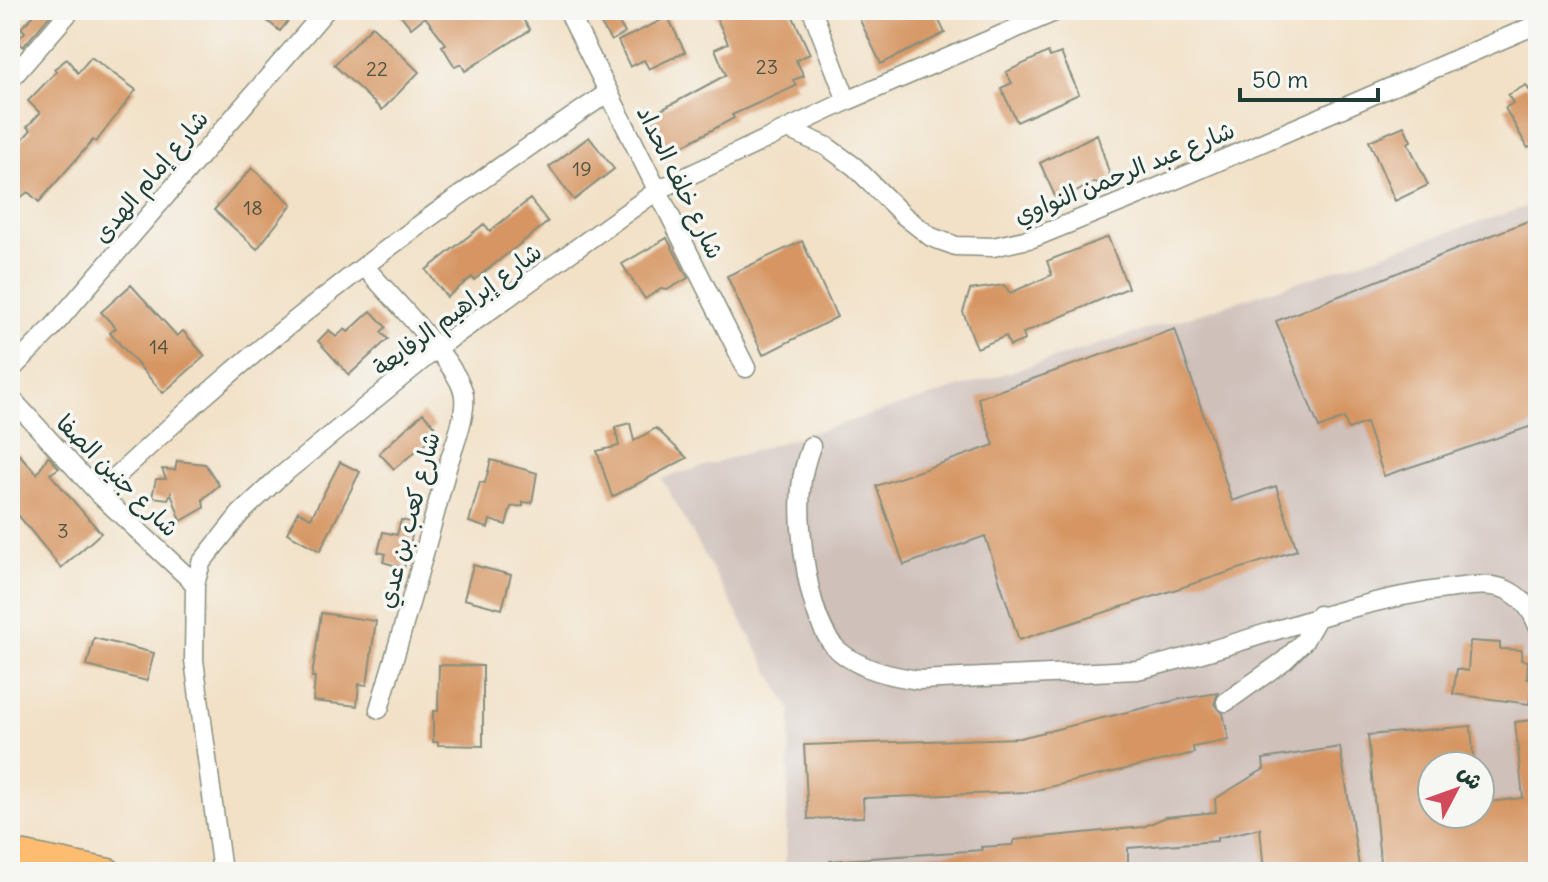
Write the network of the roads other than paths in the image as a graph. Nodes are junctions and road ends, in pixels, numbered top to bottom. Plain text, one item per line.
1 (71, 10) edge
2 (326, 10) edge
3 (812, 10) edge
4 (1058, 10) edge
5 (571, 17) dead end
6 (1538, 24) edge
7 (10, 80) edge
8 (609, 92) junction
9 (847, 101) junction
10 (790, 130) junction
11 (658, 190) junction
12 (365, 267) junction
13 (436, 349) junction
14 (746, 368) dead end
15 (10, 371) edge
16 (10, 397) edge
17 (811, 446) dead end
18 (98, 493) junction
19 (195, 584) junction
20 (1319, 615) junction
21 (1538, 626) edge
22 (1226, 702) dead end
23 (379, 709) dead end
24 (10, 852) edge
25 (109, 872) edge
26 (222, 872) edge

1 - 7 street
2 - 15 street, شارع إمام الهدى
3 - 9 street
4 - 9 street, شارع إبراهيم الرفايعة
5 - 8 street, شارع خلف الحداد
6 - 10 street, شارع عبد الرحمن النواوي
8 - 11 street, شارع خلف الحداد
8 - 12 street
9 - 10 street, شارع إبراهيم الرفايعة
10 - 11 street, شارع إبراهيم الرفايعة
11 - 13 street, شارع إبراهيم الرفايعة
11 - 14 street, شارع خلف الحداد
12 - 13 street, شارع كعب بن عدي
12 - 18 street
13 - 19 street, شارع إبراهيم الرفايعة
13 - 23 street, شارع كعب بن عدي
16 - 18 street, شارع جنين الصفا
17 - 20 street
18 - 19 street, شارع جنين الصفا
19 - 26 street, شارع إبراهيم الرفايعة
20 - 21 street
20 - 22 street
24 - 25 highway

